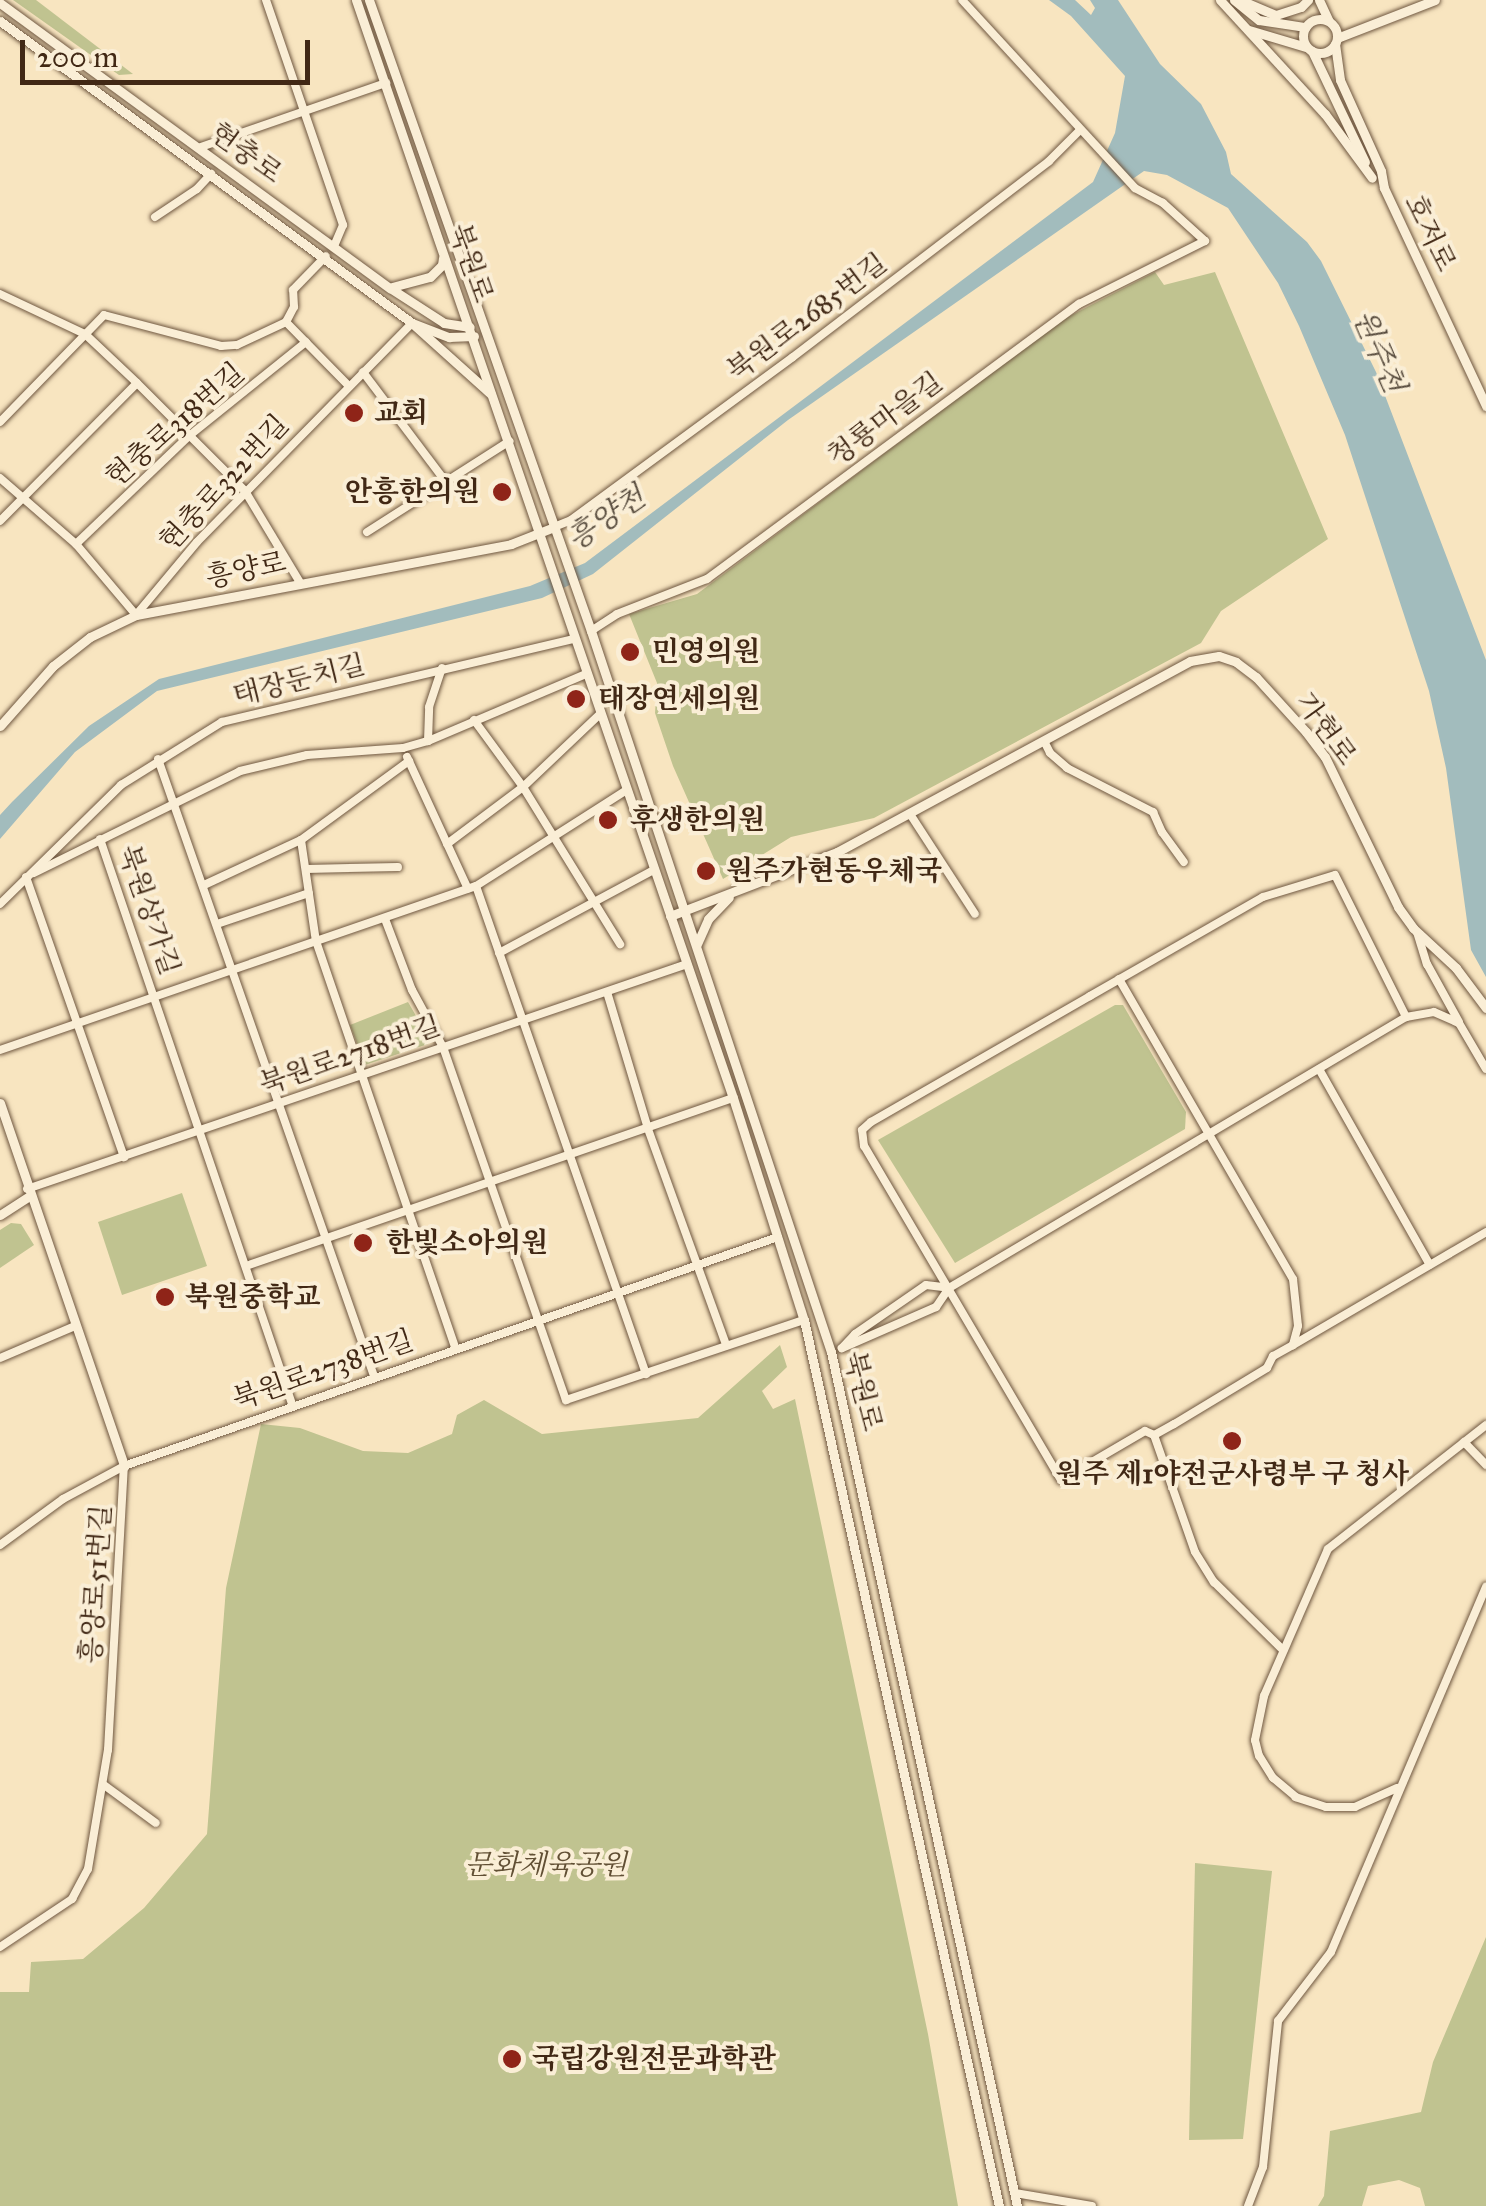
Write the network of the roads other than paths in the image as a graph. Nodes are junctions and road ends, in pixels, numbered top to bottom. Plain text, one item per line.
1 (266, 0) edge
2 (356, 0) edge
3 (368, 0) edge
4 (962, 0) edge
5 (1220, 0) edge
6 (1237, 0) edge
7 (1309, 0) edge
8 (1319, 0) edge
9 (1435, 0) edge
10 (0, 3) edge
11 (0, 20) edge
12 (1331, 23) junction
13 (1307, 25) junction
14 (1355, 28) junction
15 (1246, 29) junction
16 (1336, 41) junction
17 (1310, 49) junction
18 (386, 82) junction
19 (304, 111) junction
20 (1079, 132) junction
21 (201, 148) junction
22 (220, 161) junction
23 (211, 174) junction
24 (1372, 178) junction
25 (1384, 188) junction
26 (155, 217) dead end
27 (334, 246) junction
28 (443, 250) junction
29 (326, 256) junction
30 (390, 288) junction
31 (0, 294) edge
32 (286, 322) junction
33 (412, 323) junction
34 (484, 327) junction
35 (471, 332) junction
36 (85, 334) junction
37 (306, 342) junction
38 (363, 372) junction
39 (138, 383) junction
40 (349, 386) junction
41 (494, 396) junction
42 (1486, 406) edge
43 (0, 422) edge
44 (189, 436) junction
45 (510, 441) junction
46 (0, 478) edge
47 (446, 482) junction
48 (245, 491) junction
49 (22, 496) junction
50 (0, 521) edge
51 (555, 531) junction
52 (367, 532) dead end
53 (540, 537) junction
54 (76, 544) junction
55 (300, 582) junction
56 (136, 615) junction
57 (591, 631) junction
58 (573, 638) junction
59 (442, 668) junction
60 (586, 674) junction
61 (600, 714) junction
62 (474, 720) junction
63 (0, 726) edge
64 (428, 741) junction
65 (1044, 741) junction
66 (404, 748) junction
67 (158, 759) junction
68 (410, 761) junction
69 (523, 787) junction
70 (625, 792) junction
71 (176, 799) junction
72 (910, 814) junction
73 (556, 836) junction
74 (100, 839) junction
75 (302, 840) junction
76 (448, 844) junction
77 (1184, 862) dead end
78 (398, 868) dead end
79 (306, 870) junction
80 (654, 870) junction
81 (26, 877) junction
82 (204, 885) junction
83 (472, 888) junction
84 (736, 891) junction
85 (309, 893) junction
86 (596, 901) junction
87 (0, 904) edge
88 (686, 910) junction
89 (976, 914) dead end
90 (670, 916) junction
91 (385, 919) junction
92 (216, 924) junction
93 (1417, 932) junction
94 (316, 941) junction
95 (620, 944) dead end
96 (697, 944) junction
97 (499, 952) junction
98 (688, 964) junction
99 (232, 970) junction
100 (1119, 979) junction
101 (607, 992) junction
102 (154, 997) junction
103 (1486, 1008) edge
104 (1406, 1017) junction
105 (522, 1018) junction
106 (1459, 1023) junction
107 (76, 1025) junction
108 (443, 1047) junction
109 (0, 1050) edge
110 (1319, 1069) junction
111 (1486, 1069) edge
112 (362, 1073) junction
113 (748, 1093) junction
114 (733, 1098) junction
115 (280, 1102) junction
116 (0, 1103) edge
117 (648, 1129) junction
118 (200, 1130) junction
119 (1208, 1134) junction
120 (124, 1156) junction
121 (570, 1156) junction
122 (490, 1183) junction
123 (28, 1192) junction
124 (408, 1211) junction
125 (0, 1215) edge
126 (1486, 1232) edge
127 (778, 1237) junction
128 (328, 1238) junction
129 (696, 1265) junction
130 (1430, 1265) junction
131 (246, 1266) junction
132 (949, 1288) junction
133 (616, 1293) junction
134 (804, 1320) junction
135 (539, 1321) junction
136 (75, 1326) junction
137 (726, 1345) junction
138 (1293, 1345) junction
139 (455, 1347) junction
140 (842, 1348) junction
141 (831, 1352) junction
142 (0, 1358) edge
143 (814, 1360) junction
144 (646, 1374) junction
145 (374, 1376) junction
146 (292, 1404) junction
147 (1486, 1425) edge
148 (1154, 1434) junction
149 (1464, 1442) junction
150 (124, 1466) junction
151 (1486, 1466) edge
152 (0, 1545) edge
153 (1486, 1586) edge
154 (1283, 1650) junction
155 (104, 1785) junction
156 (1399, 1786) junction
157 (156, 1823) dead end
158 (0, 1947) edge
159 (1015, 2192) junction
160 (999, 2206) edge
161 (1018, 2206) edge
162 (1092, 2206) edge
163 (1248, 2206) edge

1 - 19 street
2 - 18 street, 북원로
3 - 34 street, 북원로
4 - 20 street
5 - 15 street
6 - 7 street
6 - 13 street
7 - 13 street
8 - 12 street
9 - 14 street
10 - 21 street, 현충로
11 - 23 street, 현충로
12 - 13 street
12 - 14 street
12 - 16 street
13 - 17 street
14 - 16 street
15 - 17 street
15 - 24 street
16 - 17 street
16 - 25 street, 호저로
17 - 24 street
18 - 19 street
18 - 28 street, 북원로
19 - 21 street
19 - 27 street
20 - 51 street, 북원로2685번길
20 - 57 street, 청룡마을길
21 - 22 street, 현충로
22 - 23 street
22 - 27 street, 현충로
23 - 26 street, 현충로
23 - 29 street, 현충로
24 - 25 street
25 - 42 street, 호저로
27 - 29 street
27 - 30 street, 현충로
28 - 30 street
28 - 35 street, 북원로
29 - 32 street
29 - 33 street, 현충로
30 - 35 street, 현충로
31 - 36 street
32 - 36 street
32 - 37 street
33 - 35 street, 현충로
33 - 38 street, 현충로322번길
33 - 41 street
34 - 35 street
34 - 51 street, 북원로
35 - 41 street, 북원로
36 - 39 street
36 - 43 street
37 - 40 street
37 - 44 street, 현충로318번길
38 - 40 street, 현충로322번길
38 - 47 street
39 - 44 street
39 - 49 street
40 - 48 street, 현충로322번길
41 - 45 street, 북원로
44 - 48 street
44 - 54 street, 현충로318번길
45 - 47 street
45 - 53 street, 북원로
46 - 49 street
47 - 52 street
48 - 55 street
48 - 56 street, 현충로322번길
49 - 50 street
49 - 54 street
51 - 53 street, 흥양로
51 - 57 street, 북원로
53 - 55 street, 흥양로
53 - 58 street, 북원로
54 - 56 street
55 - 56 street, 흥양로
56 - 63 street, 흥양로
57 - 88 street, 북원로
58 - 59 street, 태장둔치길
58 - 60 street, 북원로
59 - 64 street
59 - 67 street, 태장둔치길
60 - 61 street, 북원로
60 - 62 street, 북원상가길
61 - 69 street
61 - 70 street, 북원로
62 - 64 street, 북원상가길
62 - 69 street
64 - 66 street, 북원상가길
65 - 72 street, 가현로
65 - 77 street
65 - 93 street, 가현로
66 - 68 street
66 - 71 street, 북원상가길
67 - 71 street
67 - 81 street, 태장둔치길
68 - 75 street
68 - 76 street
69 - 73 street
69 - 76 street
70 - 73 street
70 - 80 street, 북원로
71 - 74 street, 북원상가길
71 - 82 street
72 - 84 street, 가현로
72 - 89 street
73 - 83 street
73 - 86 street
74 - 81 street, 북원상가길
74 - 102 street, 북원상가길
75 - 79 street
75 - 82 street
76 - 83 street
78 - 79 street
79 - 85 street
80 - 86 street
80 - 90 street, 북원로
81 - 87 street, 태장둔치길
81 - 107 street
82 - 92 street
83 - 91 street
83 - 97 street
84 - 88 street, 가현로
84 - 96 street
85 - 92 street
85 - 94 street
86 - 95 street
86 - 97 street
88 - 90 street, 가현로
88 - 96 street, 북원로
90 - 98 street, 북원로
91 - 94 street
91 - 108 street
92 - 99 street
93 - 103 street, 가현로
93 - 106 street
94 - 99 street
94 - 112 street
96 - 113 street, 북원로
97 - 105 street
98 - 101 street, 북원로2718번길
98 - 114 street, 북원로
99 - 102 street
99 - 115 street
100 - 104 street
100 - 119 street
100 - 132 street
101 - 105 street, 북원로2718번길
101 - 117 street
102 - 107 street
102 - 118 street, 북원상가길
104 - 106 street
104 - 110 street
105 - 108 street, 북원로2718번길
105 - 121 street
106 - 111 street
107 - 109 street
107 - 120 street
108 - 112 street, 북원로2718번길
108 - 122 street
110 - 119 street
110 - 130 street
112 - 115 street, 북원로2718번길
112 - 124 street
113 - 114 street
113 - 141 street, 북원로
114 - 117 street
114 - 127 street, 북원로
115 - 118 street, 북원로2718번길
115 - 128 street
116 - 123 street, 흥양로51번길
117 - 121 street
117 - 129 street
118 - 120 street, 북원로2718번길
118 - 131 street, 북원상가길
119 - 132 street
119 - 138 street
120 - 123 street, 북원로2718번길
121 - 122 street
121 - 133 street
122 - 124 street
122 - 135 street
123 - 125 street
123 - 136 street, 흥양로51번길
124 - 128 street
124 - 139 street
126 - 130 street
127 - 129 street, 북원로2738번길
127 - 134 street, 북원로
128 - 131 street
128 - 145 street
129 - 133 street, 북원로2738번길
129 - 137 street
130 - 138 street
131 - 146 street, 북원상가길
132 - 140 street
132 - 140 street
132 - 148 street
133 - 135 street, 북원로2738번길
133 - 144 street
134 - 137 street
134 - 143 street, 북원로
135 - 139 street, 북원로2738번길
135 - 144 street
136 - 142 street
136 - 150 street, 흥양로51번길
137 - 144 street
138 - 148 street
139 - 145 street, 북원로2738번길
140 - 141 street
141 - 143 street
141 - 159 street, 북원로
143 - 160 street, 북원로
145 - 146 street, 북원로2738번길
146 - 150 street, 북원로2738번길
147 - 149 street
148 - 154 street
149 - 151 street
149 - 154 street
150 - 152 street, 북원로2738번길
150 - 155 street, 흥양로51번길
153 - 156 street
154 - 156 street
155 - 157 street
155 - 158 street, 흥양로51번길
156 - 163 street
159 - 161 street, 북원로
159 - 162 street

